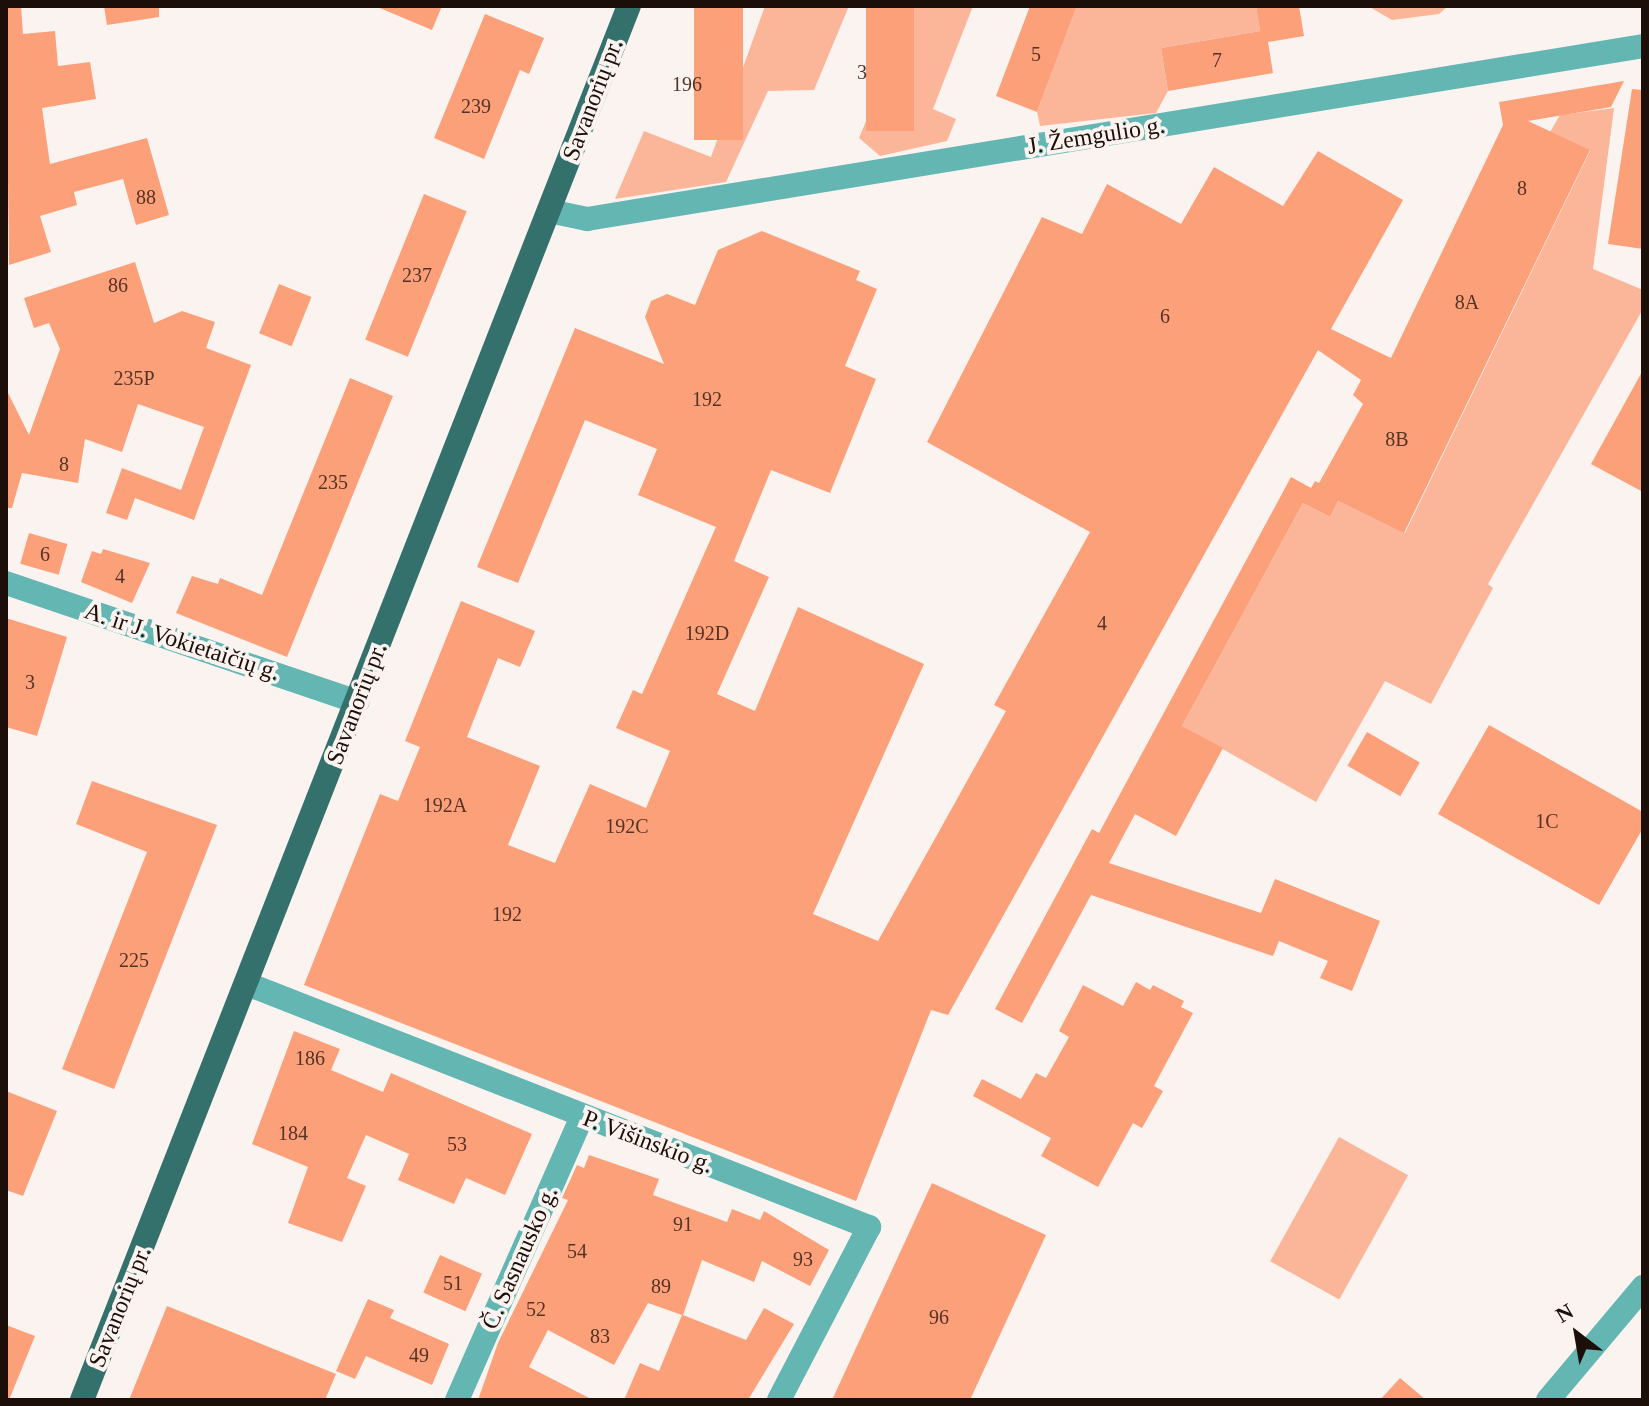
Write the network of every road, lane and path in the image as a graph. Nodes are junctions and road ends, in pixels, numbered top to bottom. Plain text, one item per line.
1 (629, 6) edge
2 (1643, 46) edge
3 (549, 211) junction
4 (6, 583) edge
5 (357, 702) junction
6 (247, 984) junction
7 (582, 1116) junction
8 (1643, 1287) edge
9 (82, 1400) edge
10 (457, 1400) edge
11 (779, 1400) edge
12 (1548, 1400) edge

1 - 3 main road, Savanorių pr.
2 - 3 street, J. Žemgulio g.
3 - 5 main road, Savanorių pr.
4 - 5 street, A. ir J. Vokietaičių g.
5 - 6 main road, Savanorių pr.
6 - 7 street, P. Višinskio g.
6 - 9 main road, Savanorių pr.
7 - 10 street, Č. Sasnausko g.
7 - 11 street, P. Višinskio g.
8 - 12 street

